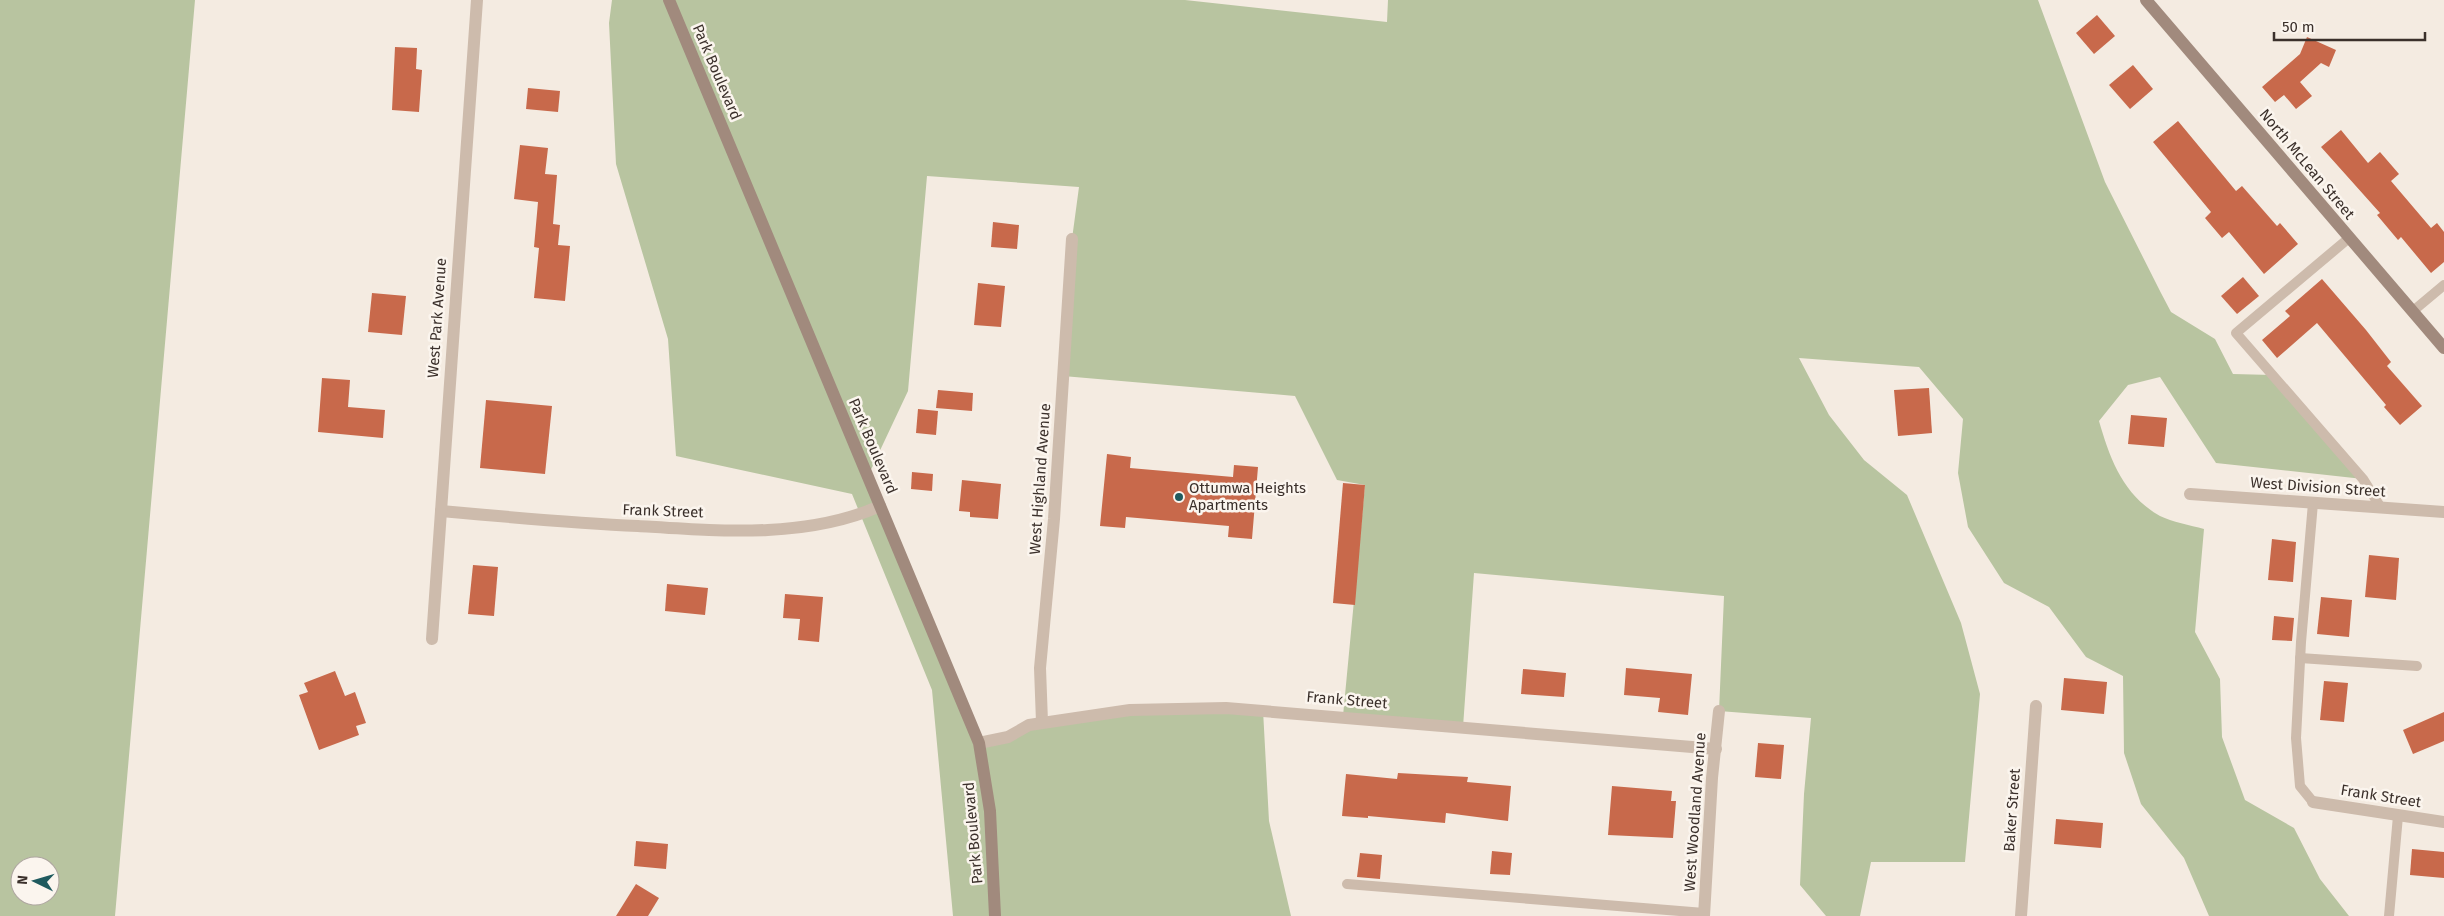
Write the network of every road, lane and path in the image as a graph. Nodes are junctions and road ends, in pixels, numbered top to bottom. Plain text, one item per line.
1 (477, 0) edge
2 (670, 0) edge
3 (2146, 0) edge
4 (2349, 238) junction
5 (1072, 239) dead end
6 (2444, 285) edge
7 (2413, 311) junction
8 (2444, 348) edge
9 (2190, 494) dead end
10 (2313, 503) junction
11 (880, 506) junction
12 (2381, 508) junction
13 (441, 511) junction
14 (2444, 512) edge
15 (432, 639) dead end
16 (2300, 658) junction
17 (2417, 666) dead end
18 (2036, 706) dead end
19 (1719, 711) dead end
20 (1042, 722) junction
21 (979, 743) junction
22 (1716, 749) junction
23 (2313, 802) joint
24 (2398, 816) junction
25 (2444, 822) edge
26 (1347, 884) dead end
27 (1704, 914) edge
28 (995, 916) edge
29 (2021, 916) edge
30 (2389, 916) edge

1 - 13 street, West Park Avenue
2 - 11 main road, Park Boulevard
3 - 4 main road, North McLean Street
4 - 7 main road, North McLean Street
4 - 12 lane
5 - 20 street, West Highland Avenue
6 - 7 lane
7 - 8 main road, North McLean Street
9 - 10 street, West Division Street
10 - 12 street, West Division Street
10 - 16 lane
11 - 13 street, Frank Street
11 - 21 main road, Park Boulevard
12 - 14 street, West Division Street
13 - 15 street, West Park Avenue
16 - 17 lane
16 - 23 lane
18 - 29 street, Baker Street
19 - 22 street, West Woodland Avenue
20 - 21 street, Frank Street
20 - 22 street, Frank Street
21 - 28 main road, Park Boulevard
22 - 27 street, West Woodland Avenue
23 - 24 street, Frank Street
24 - 25 street, Frank Street
24 - 30 lane
26 - 27 lane

